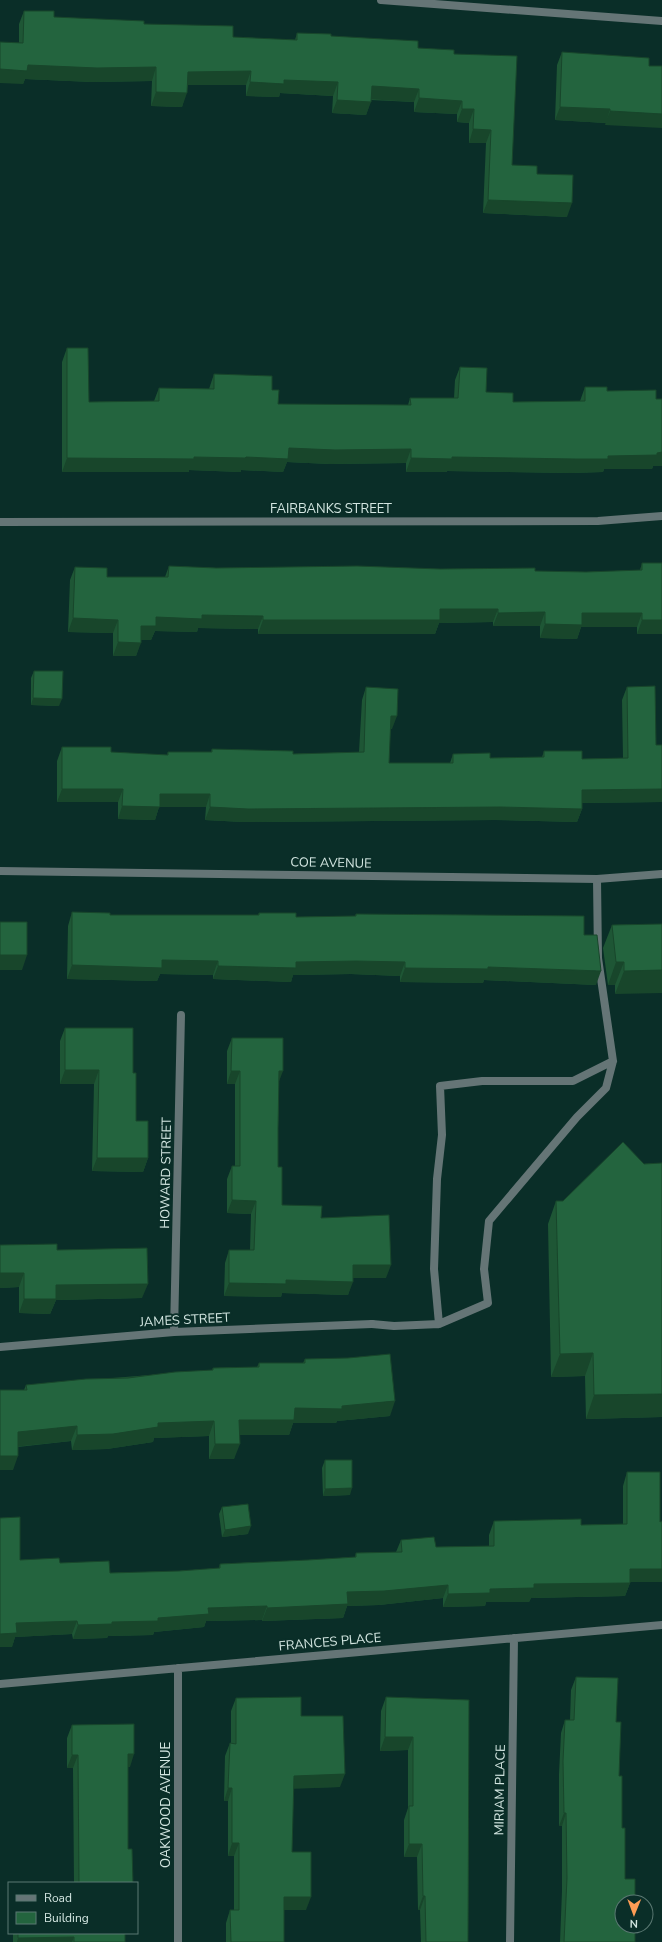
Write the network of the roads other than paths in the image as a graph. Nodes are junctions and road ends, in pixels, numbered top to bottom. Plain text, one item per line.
1 (380, 0) edge
2 (662, 21) edge
3 (662, 516) edge
4 (0, 522) edge
5 (0, 871) edge
6 (662, 874) edge
7 (597, 879) junction
8 (181, 1015) dead end
9 (614, 1061) junction
10 (439, 1324) junction
11 (174, 1332) junction
12 (0, 1347) edge
13 (662, 1625) edge
14 (514, 1638) junction
15 (178, 1668) junction
16 (0, 1684) edge
17 (178, 1942) edge
18 (510, 1942) edge

1 - 2 street
3 - 4 street, FAIRBANKS STREET
5 - 7 street, COE AVENUE
6 - 7 street, COE AVENUE
7 - 9 street
8 - 11 street, HOWARD STREET
9 - 10 street
9 - 10 street
10 - 11 street, JAMES STREET
11 - 12 street, JAMES STREET
13 - 14 street, FRANCES PLACE
14 - 15 street, FRANCES PLACE
14 - 18 street, MIRIAM PLACE
15 - 16 street, FRANCES PLACE
15 - 17 street, OAKWOOD AVENUE

